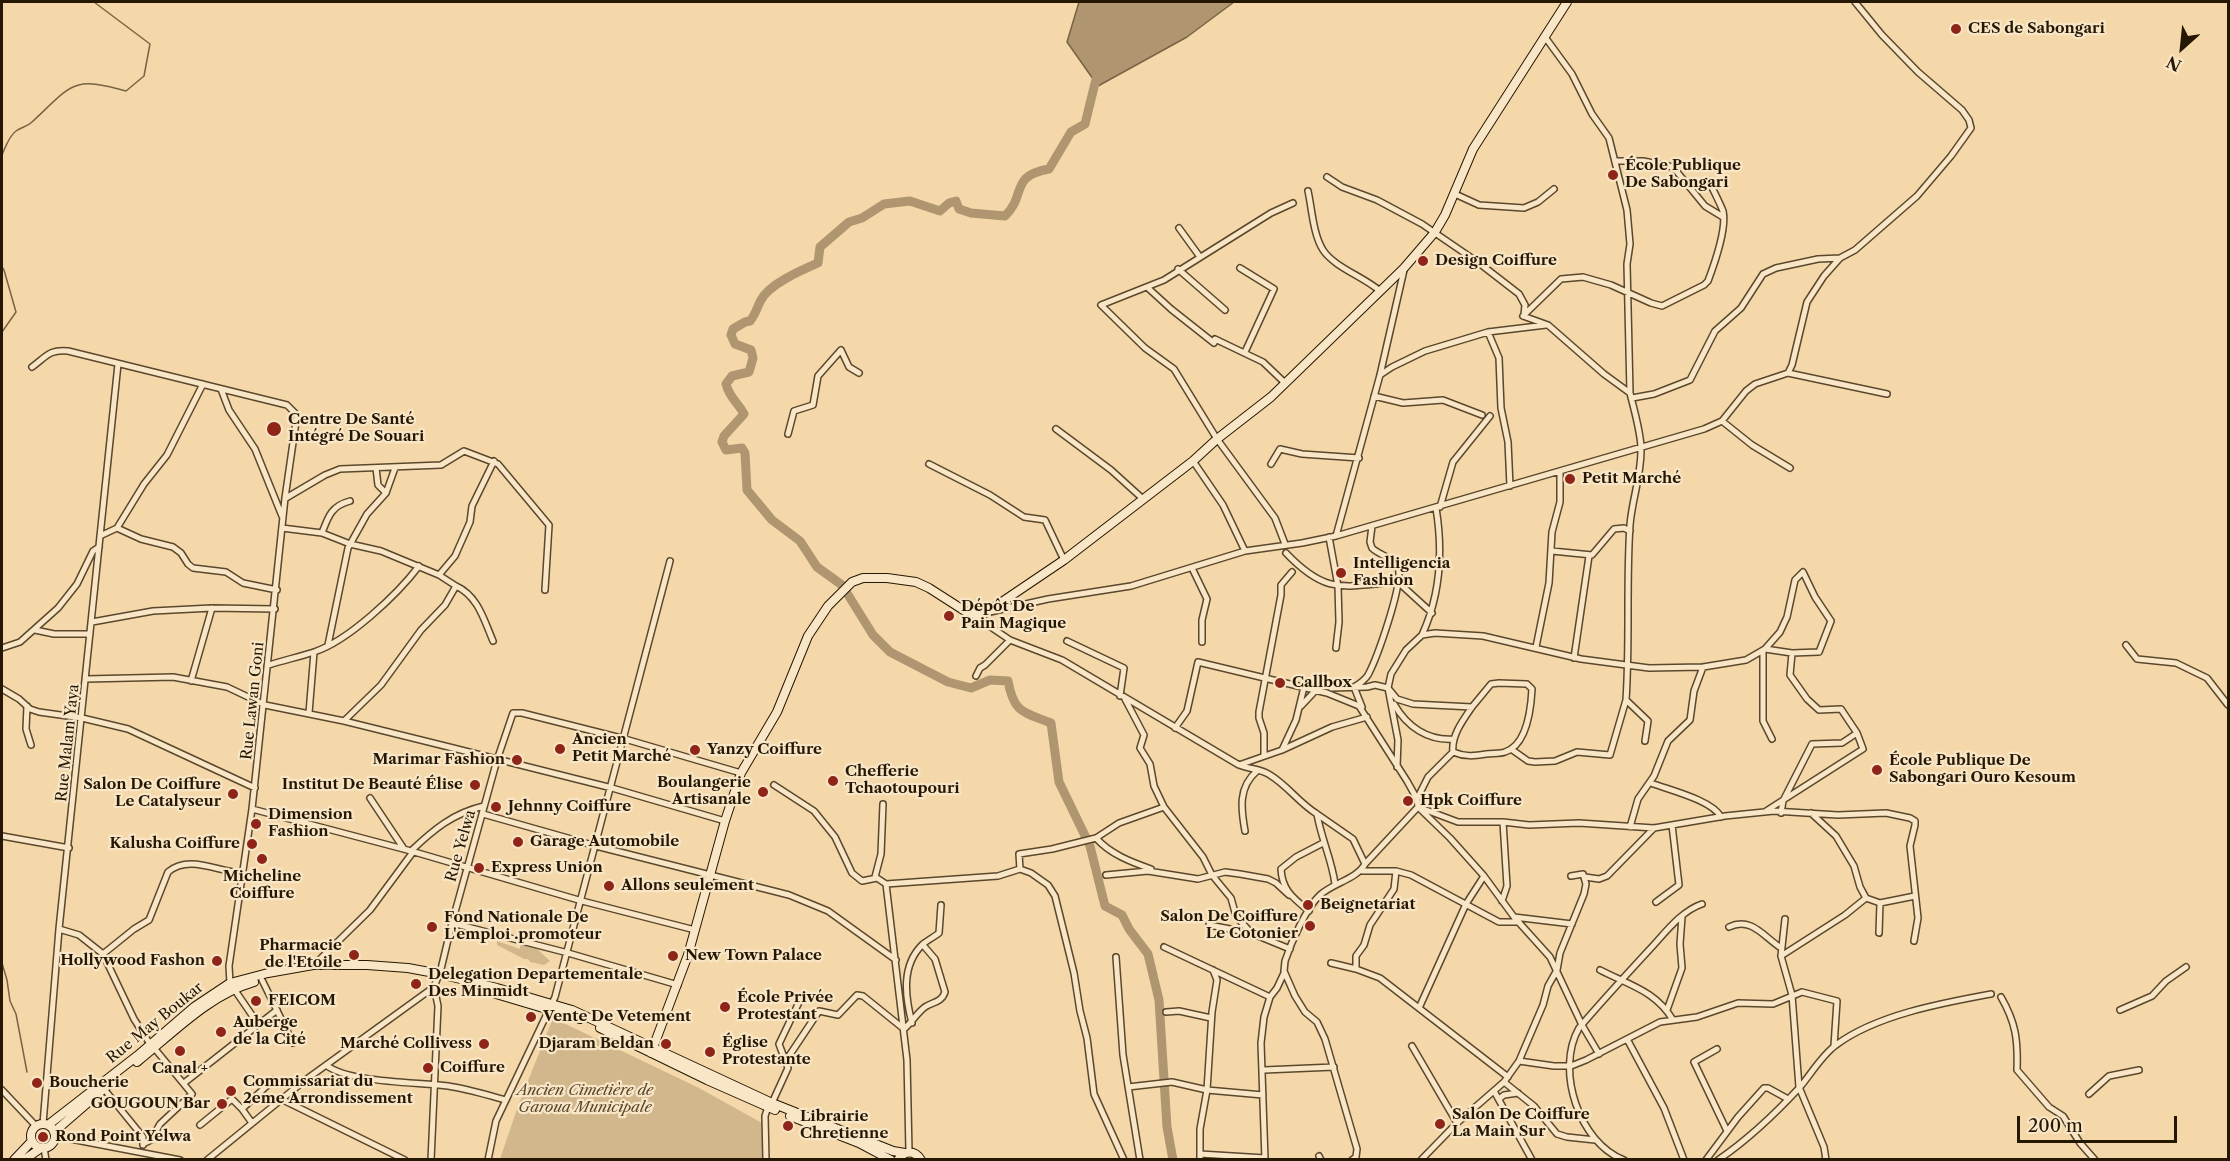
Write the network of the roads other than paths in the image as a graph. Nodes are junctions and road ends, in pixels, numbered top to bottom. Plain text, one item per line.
1 (1567, 2) edge
2 (1855, 2) edge
3 (1545, 37) junction
4 (1615, 161) junction
5 (1327, 177) dead end
6 (1709, 182) dead end
7 (1554, 189) dead end
8 (1308, 191) dead end
9 (1455, 194) junction
10 (1293, 202) dead end
11 (1723, 217) junction
12 (1179, 228) dead end
13 (1435, 232) junction
14 (1200, 257) junction
15 (1840, 258) junction
16 (1240, 268) dead end
17 (1404, 268) junction
18 (1178, 269) junction
19 (1148, 288) junction
20 (1380, 291) junction
21 (1628, 293) junction
22 (1225, 310) dead end
23 (1523, 316) junction
24 (1548, 325) junction
25 (1488, 332) junction
26 (1245, 352) junction
27 (118, 364) junction
28 (32, 367) dead end
29 (859, 373) dead end
30 (1788, 373) junction
31 (1380, 375) junction
32 (1285, 383) junction
33 (203, 384) junction
34 (221, 389) junction
35 (1887, 394) dead end
36 (1374, 396) junction
37 (1631, 396) junction
38 (1482, 415) dead end
39 (1490, 416) dead end
40 (1722, 421) junction
41 (1056, 429) dead end
42 (788, 434) dead end
43 (1217, 438) junction
44 (1641, 447) junction
45 (1359, 458) junction
46 (494, 461) junction
47 (1193, 461) junction
48 (929, 464) dead end
49 (1270, 464) dead end
50 (376, 468) junction
51 (395, 468) junction
52 (1790, 468) dead end
53 (1560, 471) junction
54 (1510, 486) junction
55 (386, 493) junction
56 (285, 498) junction
57 (1143, 499) junction
58 (350, 501) dead end
59 (1438, 507) junction
60 (283, 519) junction
61 (1372, 526) junction
62 (117, 528) junction
63 (282, 528) junction
64 (1630, 531) junction
65 (322, 533) junction
66 (100, 536) junction
67 (1336, 536) junction
68 (1329, 537) junction
69 (350, 544) junction
70 (1285, 544) junction
71 (99, 547) junction
72 (1245, 551) junction
73 (1552, 551) junction
74 (1286, 553) dead end
75 (1589, 556) junction
76 (1064, 560) junction
77 (670, 561) dead end
78 (419, 566) junction
79 (1192, 568) junction
80 (1292, 572) dead end
81 (439, 575) junction
82 (1398, 582) junction
83 (456, 586) junction
84 (1338, 586) junction
85 (277, 590) junction
86 (545, 590) dead end
87 (212, 608) junction
88 (275, 609) junction
89 (988, 612) junction
90 (1432, 613) junction
91 (972, 614) junction
92 (92, 622) junction
93 (35, 630) junction
94 (90, 634) junction
95 (1422, 636) junction
96 (1010, 640) junction
97 (493, 641) dead end
98 (1067, 641) dead end
99 (1202, 642) dead end
100 (328, 645) junction
101 (2126, 645) dead end
102 (1536, 647) junction
103 (2, 648) edge
104 (1336, 648) dead end
105 (1764, 650) junction
106 (314, 652) junction
107 (1792, 653) junction
108 (1574, 658) junction
109 (269, 665) junction
110 (1629, 665) junction
111 (1703, 667) junction
112 (976, 676) dead end
113 (1265, 678) junction
114 (86, 679) junction
115 (191, 681) junction
116 (1304, 687) junction
117 (1354, 687) junction
118 (1331, 688) dead end
119 (1388, 688) junction
120 (2, 689) edge
121 (1316, 690) junction
122 (1123, 698) junction
123 (1391, 700) junction
124 (1626, 700) junction
125 (265, 705) junction
126 (2229, 705) edge
127 (27, 706) junction
128 (1300, 707) junction
129 (1472, 707) junction
130 (1363, 710) junction
131 (309, 713) junction
132 (1367, 717) junction
133 (82, 718) junction
134 (344, 721) junction
135 (1175, 728) junction
136 (1857, 733) junction
137 (625, 739) junction
138 (1454, 739) junction
139 (1772, 739) dead end
140 (1645, 741) dead end
141 (31, 746) dead end
142 (1511, 749) junction
143 (1282, 750) junction
144 (1453, 752) junction
145 (1264, 756) junction
146 (497, 760) junction
147 (1239, 765) junction
148 (1397, 767) junction
149 (1257, 771) junction
150 (741, 773) junction
151 (1651, 783) junction
152 (774, 785) dead end
153 (255, 788) junction
154 (612, 788) junction
155 (370, 798) dead end
156 (1417, 800) junction
157 (1783, 801) junction
158 (883, 804) dead end
159 (484, 806) junction
160 (1164, 807) junction
161 (1418, 807) junction
162 (252, 809) junction
163 (1764, 812) junction
164 (483, 813) junction
165 (1781, 813) junction
166 (1811, 813) junction
167 (1317, 814) junction
168 (1721, 817) junction
169 (725, 820) junction
170 (1503, 822) junction
171 (1672, 825) junction
172 (1630, 826) junction
173 (1654, 828) junction
174 (1245, 831) dead end
175 (2, 836) edge
176 (1096, 838) junction
177 (1323, 843) junction
178 (596, 846) junction
179 (69, 849) junction
180 (404, 849) junction
181 (412, 851) junction
182 (1365, 864) junction
183 (467, 868) junction
184 (1020, 869) junction
185 (1362, 871) junction
186 (1396, 871) junction
187 (242, 873) junction
188 (1106, 875) dead end
189 (1212, 875) junction
190 (710, 876) junction
191 (1174, 876) junction
192 (1484, 876) junction
193 (1570, 876) dead end
194 (875, 878) junction
195 (1585, 878) junction
196 (886, 884) junction
197 (1335, 884) junction
198 (1289, 895) junction
199 (1915, 896) junction
200 (1866, 898) junction
201 (582, 900) junction
202 (1502, 901) junction
203 (1656, 902) dead end
204 (1880, 903) junction
205 (1466, 904) junction
206 (1702, 904) dead end
207 (941, 905) dead end
208 (1309, 910) junction
209 (1682, 917) junction
210 (1785, 919) dead end
211 (1517, 920) junction
212 (452, 923) junction
213 (1572, 924) junction
214 (1209, 925) dead end
215 (1729, 927) dead end
216 (59, 929) junction
217 (695, 930) junction
218 (1251, 933) junction
219 (1879, 933) dead end
220 (1914, 941) dead end
221 (923, 945) junction
222 (1164, 947) dead end
223 (1781, 948) junction
224 (1290, 949) junction
225 (568, 953) junction
226 (103, 954) junction
227 (1781, 956) junction
228 (1116, 957) dead end
229 (896, 960) junction
230 (1331, 963) dead end
231 (314, 965) junction
232 (2186, 967) dead end
233 (1356, 969) junction
234 (1213, 970) junction
235 (1557, 970) junction
236 (1600, 970) dead end
237 (1284, 971) junction
238 (262, 980) junction
239 (437, 980) junction
240 (1620, 980) junction
241 (678, 985) junction
242 (232, 986) junction
243 (1991, 994) dead end
244 (1792, 995) junction
245 (2001, 996) dead end
246 (1270, 997) junction
247 (801, 998) dead end
248 (551, 1007) junction
249 (1419, 1008) junction
250 (277, 1010) junction
251 (1667, 1010) junction
252 (2120, 1010) dead end
253 (1166, 1012) dead end
254 (1211, 1018) junction
255 (1673, 1020) junction
256 (912, 1023) junction
257 (258, 1024) junction
258 (1582, 1025) junction
259 (903, 1029) junction
260 (1627, 1039) junction
261 (293, 1043) dead end
262 (152, 1046) junction
263 (1412, 1046) dead end
264 (1834, 1046) junction
265 (1717, 1049) dead end
266 (652, 1050) junction
267 (1599, 1054) junction
268 (1519, 1061) junction
269 (785, 1062) junction
270 (326, 1065) junction
271 (1570, 1066) junction
272 (1334, 1067) junction
273 (1264, 1070) junction
274 (2139, 1070) dead end
275 (273, 1080) dead end
276 (1506, 1080) junction
277 (184, 1083) junction
278 (435, 1085) junction
279 (1128, 1087) junction
280 (1799, 1087) junction
281 (104, 1089) junction
282 (2, 1090) edge
283 (1207, 1090) junction
284 (1494, 1092) junction
285 (1518, 1093) junction
286 (2089, 1094) dead end
287 (1263, 1095) junction
288 (281, 1099) junction
289 (1499, 1099) junction
290 (1788, 1099) junction
291 (506, 1100) junction
292 (770, 1105) junction
293 (242, 1108) junction
294 (252, 1123) junction
295 (1457, 1123) junction
296 (200, 1125) dead end
297 (47, 1129) junction
298 (1727, 1131) junction
299 (1595, 1140) junction
300 (32, 1141) junction
301 (143, 1144) junction
302 (39, 1152) edge
303 (141, 1152) junction
304 (904, 1155) edge
305 (1200, 1156) edge
306 (1265, 1159) edge
307 (14, 1160) edge
308 (24, 1160) edge
309 (46, 1160) edge
310 (180, 1160) edge
311 (207, 1160) edge
312 (405, 1160) edge
313 (431, 1160) edge
314 (488, 1160) edge
315 (766, 1160) edge
316 (891, 1160) edge
317 (921, 1160) edge
318 (1124, 1160) edge
319 (1140, 1160) edge
320 (1352, 1160) edge
321 (1421, 1160) edge
322 (1532, 1160) edge
323 (1624, 1160) edge
324 (1684, 1160) edge
325 (1706, 1160) edge
326 (1718, 1160) edge
327 (1826, 1160) edge
328 (2095, 1160) edge

1 - 3 main road
2 - 15 street
3 - 4 street
3 - 9 main road
4 - 11 street
4 - 21 street
5 - 13 street
6 - 11 street
7 - 9 street
8 - 20 street
9 - 13 main road
10 - 14 street
11 - 21 street
12 - 14 street
13 - 17 main road
13 - 23 street
14 - 18 street
15 - 30 street
15 - 37 street
16 - 26 street
17 - 20 main road
17 - 31 street
18 - 19 street
18 - 22 street
19 - 26 street
19 - 43 street
20 - 32 main road
21 - 23 street
21 - 37 street
23 - 24 street
24 - 25 street
24 - 37 street
25 - 31 street
25 - 54 street
26 - 32 street
27 - 28 street
27 - 33 street
27 - 66 street, Rue Malam Yaya
29 - 42 street
30 - 35 street
30 - 40 street
31 - 36 street
32 - 43 main road
33 - 34 street
33 - 62 street
34 - 56 street, Rue Lawan Goni
34 - 60 street
36 - 38 street
36 - 45 street
37 - 44 street
39 - 59 street
40 - 44 street
40 - 52 street
41 - 57 street
43 - 47 main road
43 - 70 street
44 - 53 street
44 - 64 street
45 - 49 street
45 - 67 street
46 - 51 street
46 - 81 street
46 - 86 street
47 - 57 main road
47 - 72 street
48 - 76 street
50 - 51 street
50 - 55 street
50 - 56 street
51 - 55 street
53 - 54 street
53 - 73 street
54 - 59 street
55 - 69 street
56 - 60 street, Rue Lawan Goni
57 - 76 main road
58 - 65 street
59 - 61 street
59 - 90 street
60 - 63 street, Rue Lawan Goni
61 - 67 street
61 - 82 street
62 - 66 street
62 - 85 street
63 - 65 street
63 - 85 street, Rue Lawan Goni
64 - 75 street
64 - 110 street
65 - 69 street
66 - 71 street, Rue Malam Yaya
67 - 68 street
68 - 70 street
68 - 84 street
69 - 78 street
69 - 100 street
70 - 72 street
71 - 92 street, Rue Malam Yaya
71 - 93 street
72 - 79 street
73 - 75 street
73 - 102 street
74 - 84 street
75 - 108 street
76 - 89 main road
77 - 137 street
78 - 81 street
78 - 100 street
79 - 89 street
79 - 99 street
80 - 113 street
81 - 83 street
82 - 84 street
82 - 90 street
82 - 117 street
83 - 97 street
83 - 134 street
84 - 104 street
85 - 88 street, Rue Lawan Goni
87 - 88 street
87 - 92 street
87 - 115 street
88 - 109 street, Rue Lawan Goni
89 - 91 main road
90 - 95 street
91 - 96 street
91 - 150 main road
92 - 94 street, Rue Malam Yaya
93 - 94 street
93 - 103 street
94 - 114 street, Rue Malam Yaya
95 - 102 street
95 - 119 street
96 - 112 street
96 - 122 street
98 - 122 street
100 - 106 street
101 - 126 street
102 - 108 street
105 - 107 street
105 - 107 street
105 - 111 street
105 - 139 street
106 - 109 street
106 - 131 street
107 - 136 street
108 - 110 street
109 - 125 street, Rue Lawan Goni
110 - 111 street
110 - 124 street
111 - 151 street
113 - 116 street
113 - 135 street
113 - 145 street
114 - 115 street
114 - 133 street, Rue Malam Yaya
115 - 125 street
116 - 121 street
116 - 128 street
117 - 118 street
117 - 119 street
117 - 130 street
119 - 123 street
119 - 129 street
120 - 127 street
121 - 128 street
121 - 130 street
122 - 135 street
122 - 160 street
123 - 138 street
123 - 148 street
124 - 140 street
124 - 142 street
125 - 131 street
125 - 153 street, Rue Lawan Goni
127 - 133 street
127 - 141 street
128 - 143 street
129 - 138 street
129 - 142 street
130 - 132 street
131 - 134 street
132 - 143 street
132 - 148 street
133 - 153 street
133 - 179 street, Rue Malam Yaya
134 - 146 street
135 - 147 street
136 - 157 street
136 - 157 street
137 - 146 street, Rue Yelwa
137 - 150 street
137 - 154 street
138 - 144 street
142 - 144 street
143 - 145 street
144 - 156 street
145 - 147 street
146 - 154 street
146 - 159 street, Rue Yelwa
147 - 149 street
148 - 156 street
149 - 167 street
149 - 174 street
150 - 169 main road
151 - 168 street
151 - 172 street
152 - 194 street
153 - 162 street, Rue Lawan Goni
154 - 169 street
154 - 178 street
155 - 180 street
156 - 161 street
157 - 163 street
157 - 165 street
158 - 194 street
159 - 164 street, Rue Yelwa
159 - 181 street
160 - 176 street
160 - 189 street
161 - 170 street
161 - 182 street
161 - 192 street
162 - 180 street
162 - 187 street, Rue Lawan Goni
163 - 165 street
163 - 168 street
164 - 178 street
164 - 183 street, Rue Yelwa
165 - 166 street
166 - 199 street
166 - 200 street
167 - 177 street
167 - 182 street
168 - 171 street
169 - 190 main road
170 - 172 street
170 - 202 street
171 - 173 street
171 - 203 street
172 - 173 street
173 - 195 street
175 - 179 street
176 - 184 street
176 - 191 street
177 - 197 street
177 - 198 street
178 - 190 street
178 - 201 street
179 - 216 street, Rue Malam Yaya
180 - 181 street
181 - 183 street
181 - 231 street
182 - 185 street
183 - 201 street
183 - 212 street, Rue Yelwa
184 - 196 street
184 - 318 street
185 - 186 street
185 - 197 street
186 - 205 street
186 - 233 street
187 - 226 street
187 - 242 street, Rue Lawan Goni
188 - 191 street
189 - 191 street
189 - 198 street
189 - 218 street
190 - 217 main road
190 - 229 street
192 - 202 street
192 - 205 street
193 - 195 street
194 - 196 street
195 - 213 street
196 - 229 street
197 - 208 street
198 - 208 street
199 - 204 street
199 - 220 street
200 - 204 street
200 - 227 street
201 - 217 street
201 - 225 street
202 - 211 street
204 - 219 street
205 - 211 street
205 - 249 street
206 - 209 street
207 - 221 street
208 - 224 street
209 - 240 street
209 - 251 street
210 - 223 street
211 - 213 street
211 - 235 street
212 - 225 street
212 - 239 street, Rue Yelwa
213 - 235 street
214 - 218 street
215 - 223 street
216 - 226 street
216 - 297 street, Rue Malam Yaya
217 - 241 main road
218 - 224 street
221 - 256 street
221 - 256 street
222 - 234 street
223 - 227 street
224 - 237 street
225 - 241 street
225 - 248 street
226 - 262 street
227 - 244 street
228 - 279 street
229 - 259 street
230 - 233 street
231 - 239 main road, Rue May Boukar
231 - 242 main road, Rue May Boukar
232 - 252 street
233 - 249 street
234 - 246 street
234 - 254 street
235 - 258 street
235 - 268 street
236 - 240 street
237 - 246 street
237 - 272 street
238 - 239 main road, Rue May Boukar
238 - 242 main road, Rue May Boukar
238 - 250 street
239 - 248 main road, Rue May Boukar
239 - 270 street
239 - 278 street
240 - 251 street
240 - 258 street
241 - 266 main road
242 - 257 street
242 - 262 main road, Rue May Boukar
243 - 264 street
244 - 255 street
244 - 264 street
244 - 280 street
245 - 328 street
246 - 273 street
247 - 269 street
248 - 266 main road, Rue May Boukar
248 - 291 street
249 - 276 street
250 - 257 street
250 - 261 street
251 - 255 street
253 - 254 street
254 - 283 street
255 - 260 street
256 - 259 street
257 - 277 street
258 - 267 street
258 - 271 street
259 - 269 street
259 - 304 street
260 - 267 street
260 - 324 street
262 - 277 street
262 - 281 main road, Rue May Boukar
262 - 297 main road, Rue May Boukar
263 - 295 street
264 - 280 street
265 - 298 street
266 - 292 main road, Rue May Boukar
267 - 271 street
268 - 271 street
268 - 276 street
269 - 292 street
270 - 278 street
270 - 288 street
271 - 299 street
272 - 273 street
272 - 320 street
273 - 287 street
274 - 286 street
275 - 293 street
276 - 284 street
276 - 285 street
277 - 301 street
278 - 291 street
278 - 313 street
279 - 283 street
279 - 319 street
280 - 290 street
280 - 327 street
281 - 297 main road, Rue May Boukar
281 - 301 street
282 - 297 street
283 - 287 street
283 - 305 street
284 - 289 street
284 - 295 street
285 - 289 street
285 - 299 street
287 - 306 street
288 - 294 street
288 - 312 street
289 - 322 street
290 - 298 street
290 - 326 street
291 - 314 street
292 - 304 main road, Rue May Boukar
292 - 315 street
292 - 316 main road, Rue May Boukar
293 - 294 street
293 - 296 street
294 - 311 street
295 - 321 street
297 - 300 main road
297 - 302 main road
297 - 303 street
298 - 325 street
299 - 323 street
300 - 302 main road
300 - 307 main road
301 - 303 street
302 - 308 main road
302 - 309 street
303 - 310 street
304 - 317 main road, Rue May Boukar
305 - 306 street

